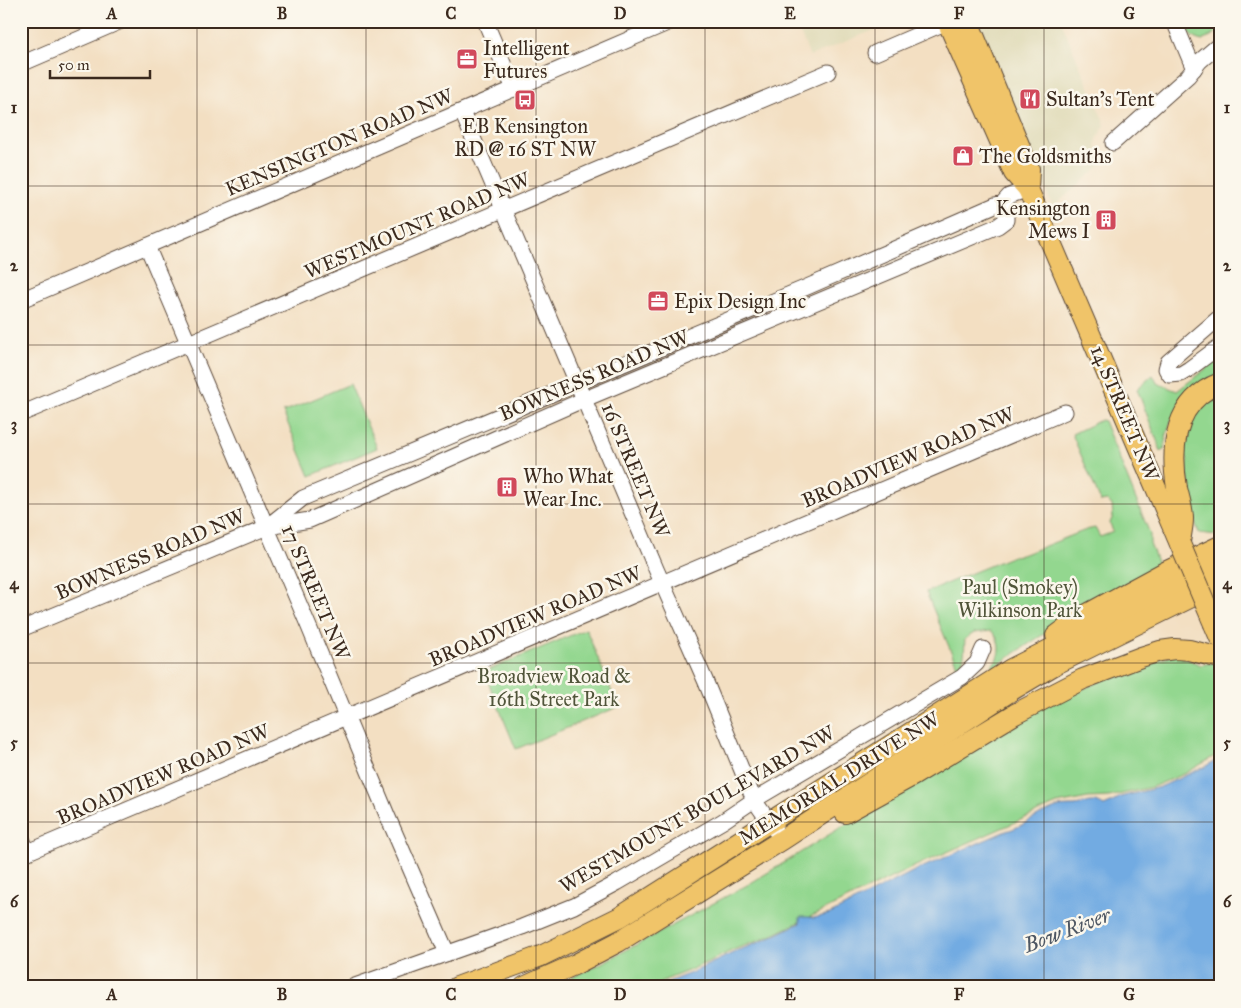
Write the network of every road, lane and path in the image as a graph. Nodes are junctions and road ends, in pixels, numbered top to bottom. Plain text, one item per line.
1 (121, 21) edge
2 (485, 21) edge
3 (672, 21) edge
4 (968, 21) edge
5 (1174, 21) edge
6 (947, 22) edge
7 (1220, 44) edge
8 (875, 53) dead end
9 (21, 64) edge
10 (1194, 69) junction
11 (828, 72) dead end
12 (514, 89) junction
13 (462, 112) junction
14 (1113, 143) dead end
15 (1028, 189) junction
16 (1002, 204) junction
17 (504, 209) junction
18 (147, 246) junction
19 (21, 300) edge
20 (1220, 317) edge
21 (188, 343) junction
22 (1220, 346) edge
23 (578, 383) junction
24 (1220, 383) edge
25 (585, 399) junction
26 (1065, 412) dead end
27 (21, 414) edge
28 (267, 527) junction
29 (1180, 544) junction
30 (1220, 546) edge
31 (1220, 564) edge
32 (663, 583) junction
33 (1220, 583) edge
34 (21, 629) edge
35 (1217, 631) edge
36 (983, 649) dead end
37 (1220, 658) edge
38 (1011, 669) junction
39 (347, 718) junction
40 (754, 800) junction
41 (770, 822) junction
42 (790, 835) junction
43 (21, 837) edge
44 (25, 854) edge
45 (447, 953) junction
46 (352, 987) edge
47 (457, 987) edge
48 (524, 987) edge

1 - 9 street
2 - 12 street
3 - 12 street, KENSINGTON ROAD NW
4 - 15 main road, 14 STREET NW
5 - 10 street
6 - 8 street
6 - 15 main road, 14 STREET NW
7 - 10 street
10 - 14 street
11 - 17 street, WESTMOUNT ROAD NW
12 - 13 street, KENSINGTON ROAD NW
13 - 17 street, 16 STREET NW
13 - 18 street, KENSINGTON ROAD NW
15 - 16 street
15 - 29 main road, 14 STREET NW
16 - 23 street, BOWNESS ROAD NW
16 - 25 street, BOWNESS ROAD NW
17 - 21 street, WESTMOUNT ROAD NW
17 - 23 street, 16 STREET NW
18 - 19 street, KENSINGTON ROAD NW
18 - 21 street, 17 STREET NW
20 - 22 street
21 - 27 street, WESTMOUNT ROAD NW
21 - 28 street, 17 STREET NW
23 - 25 street, 16 STREET NW
23 - 28 street, BOWNESS ROAD NW
24 - 29 main road
25 - 28 street, BOWNESS ROAD NW
25 - 32 street, 16 STREET NW
26 - 32 street, BROADVIEW ROAD NW
28 - 34 street, BOWNESS ROAD NW
28 - 39 street, 17 STREET NW
29 - 35 main road, 14 STREET NW, bridge
30 - 38 main road
31 - 38 main road, MEMORIAL DRIVE NW
32 - 39 street, BROADVIEW ROAD NW
32 - 40 street, 16 STREET NW
33 - 42 main road, MEMORIAL DRIVE NW
36 - 40 street, WESTMOUNT BOULEVARD NW
37 - 42 main road
38 - 41 main road, MEMORIAL DRIVE NW
39 - 44 street, BROADVIEW ROAD NW
39 - 45 street, 17 STREET NW
40 - 41 street, 16 STREET NW
40 - 45 street, WESTMOUNT BOULEVARD NW
41 - 42 street, 16 STREET NW
41 - 47 main road, MEMORIAL DRIVE NW
42 - 48 main road, MEMORIAL DRIVE NW
43 - 44 street
45 - 46 street, WESTMOUNT BOULEVARD NW

